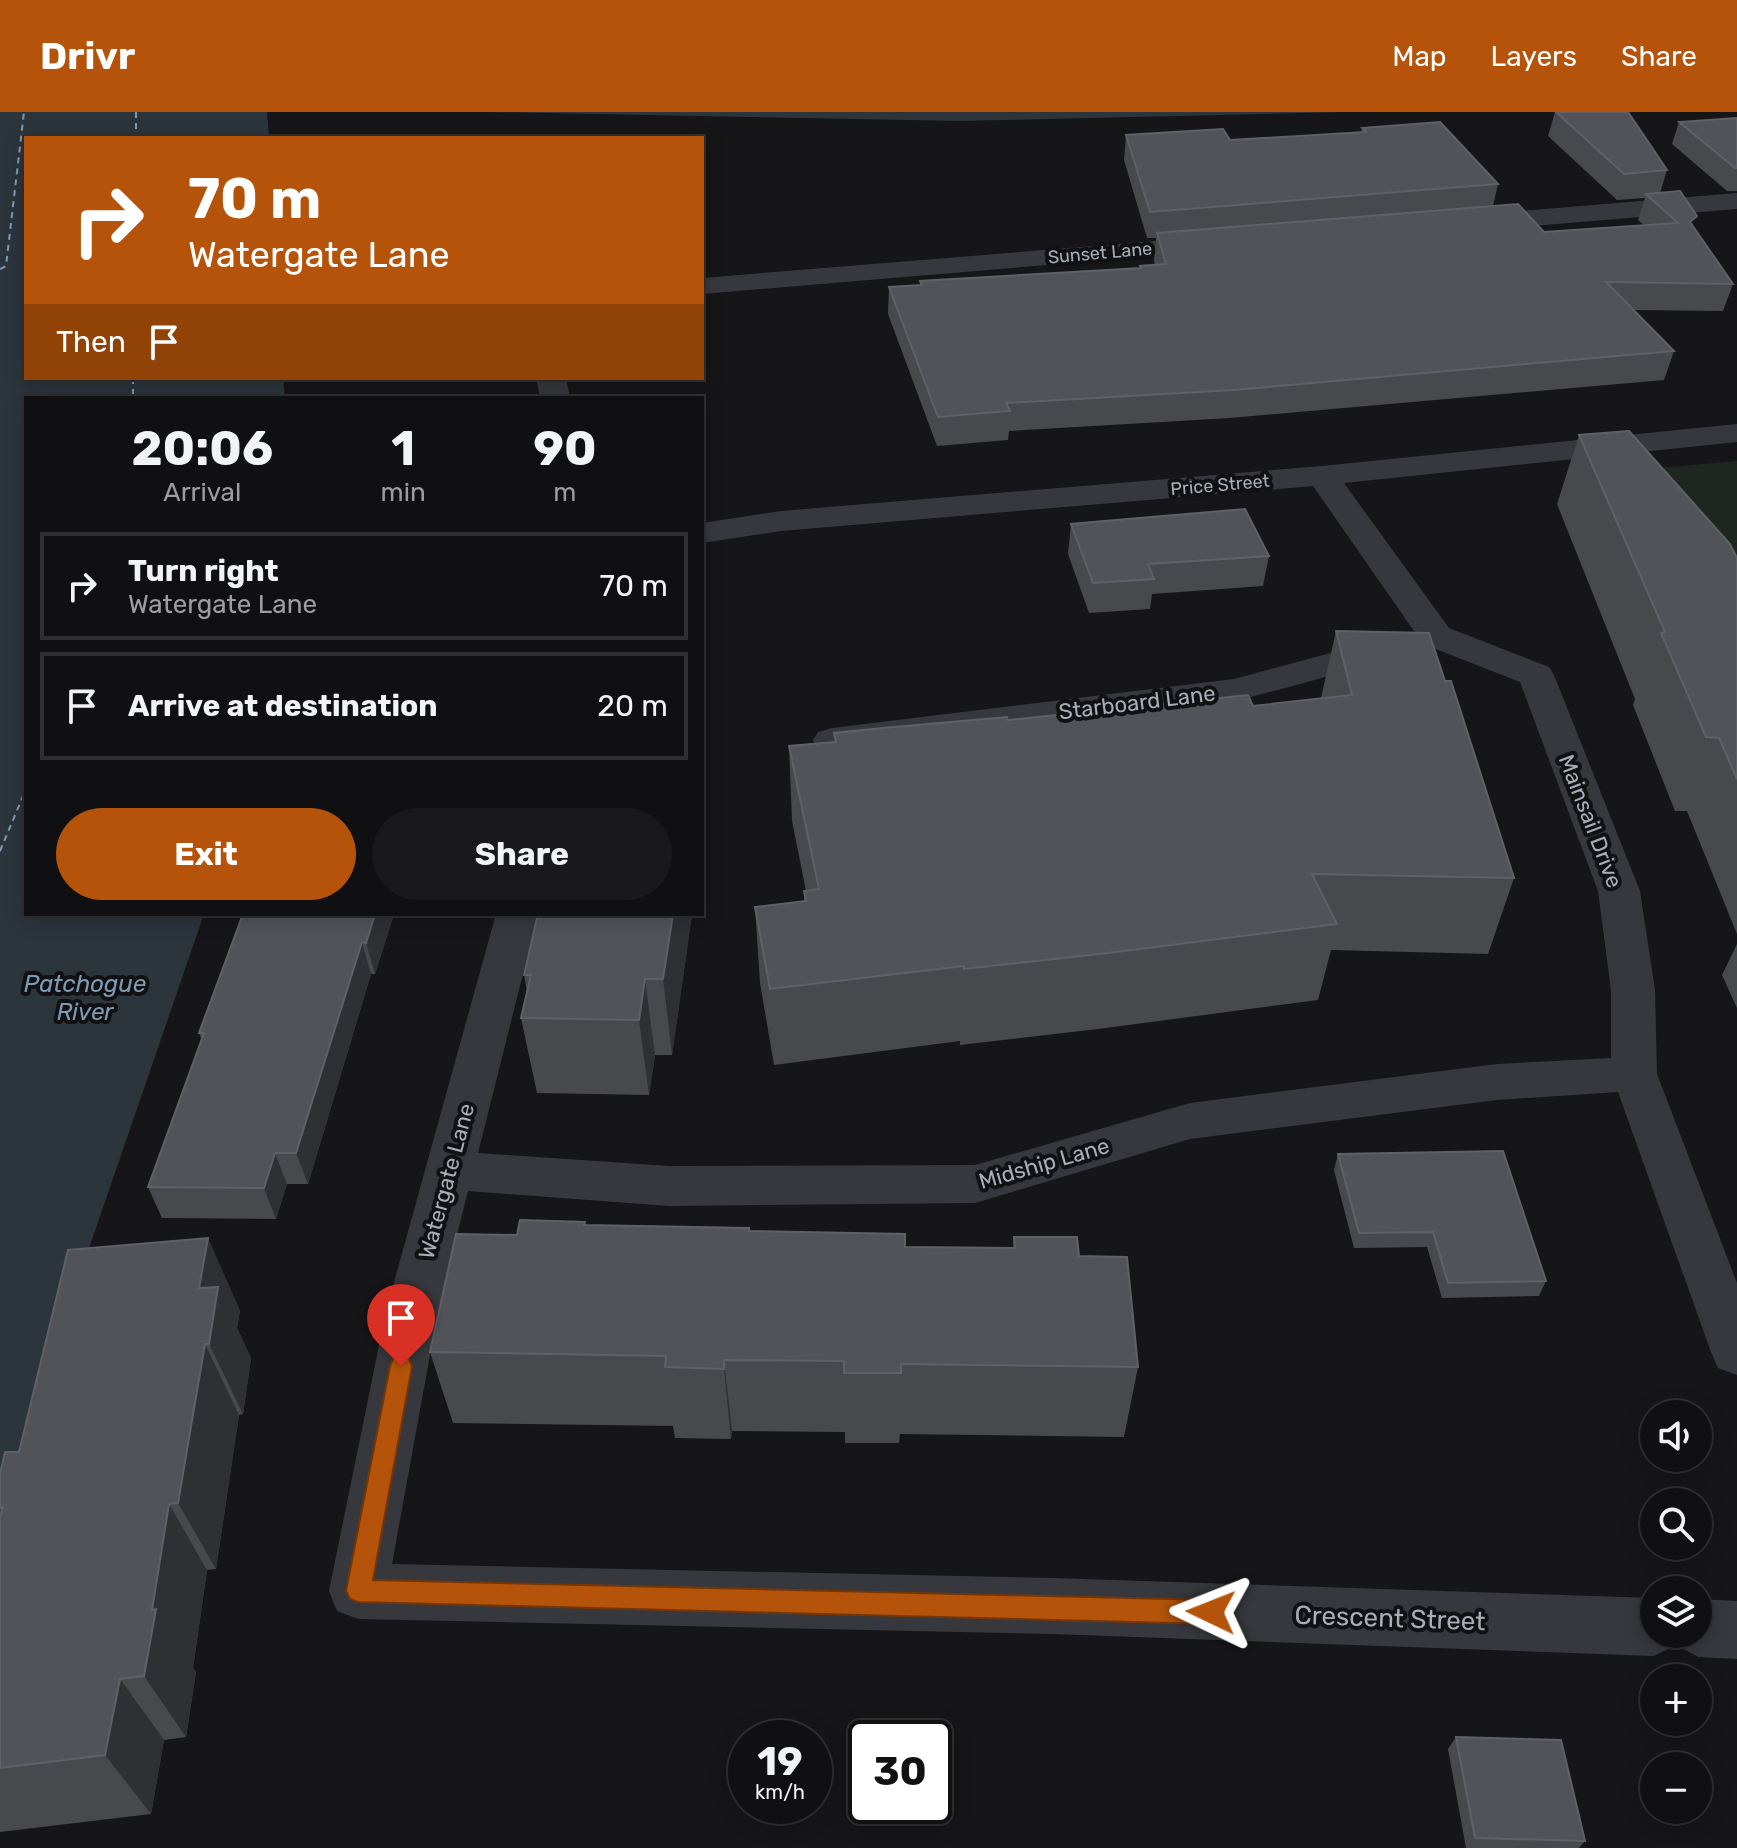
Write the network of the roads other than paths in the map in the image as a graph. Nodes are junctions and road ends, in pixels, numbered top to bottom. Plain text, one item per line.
1 (1737, 201) edge
2 (1450, 225) edge
3 (1243, 242) edge
4 (704, 286) edge
5 (1737, 433) edge
6 (1322, 476) junction
7 (704, 533) edge
8 (1436, 636) junction
9 (832, 740) edge
10 (516, 916) edge
11 (1634, 1074) junction
12 (447, 1170) junction
13 (1737, 1352) edge
14 (358, 1591) joint
15 (1640, 1627) edge
16 (1712, 1629) edge
17 (1737, 1630) edge

1 - 2 street
3 - 4 street, Sunset Lane
5 - 6 street, Price Street
6 - 7 street, Price Street
6 - 8 street
8 - 9 street, Starboard Lane
8 - 11 street, Mainsail Drive
10 - 12 street, Watergate Lane
11 - 12 street, Midship Lane
11 - 13 street, Mainsail Drive
12 - 14 street, Watergate Lane
14 - 15 street, Crescent Street
16 - 17 street

